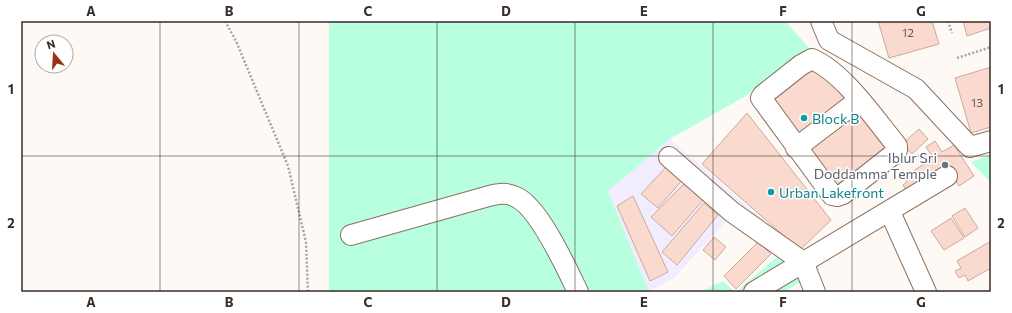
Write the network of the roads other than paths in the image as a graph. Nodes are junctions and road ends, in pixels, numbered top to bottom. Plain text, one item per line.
1 (822, 21) edge
2 (829, 40) junction
3 (812, 59) junction
4 (859, 100) junction
5 (991, 141) edge
6 (796, 148) junction
7 (669, 157) dead end
8 (947, 176) dead end
9 (890, 212) junction
10 (351, 235) dead end
11 (803, 262) junction
12 (578, 292) edge
13 (754, 292) edge
14 (815, 292) edge
15 (926, 292) edge

1 - 2 street
2 - 3 street
2 - 5 street
3 - 4 street
3 - 6 street
4 - 6 street
4 - 6 street
7 - 11 street
8 - 9 street
9 - 11 street
9 - 15 street
10 - 12 street
11 - 13 street
11 - 14 street

